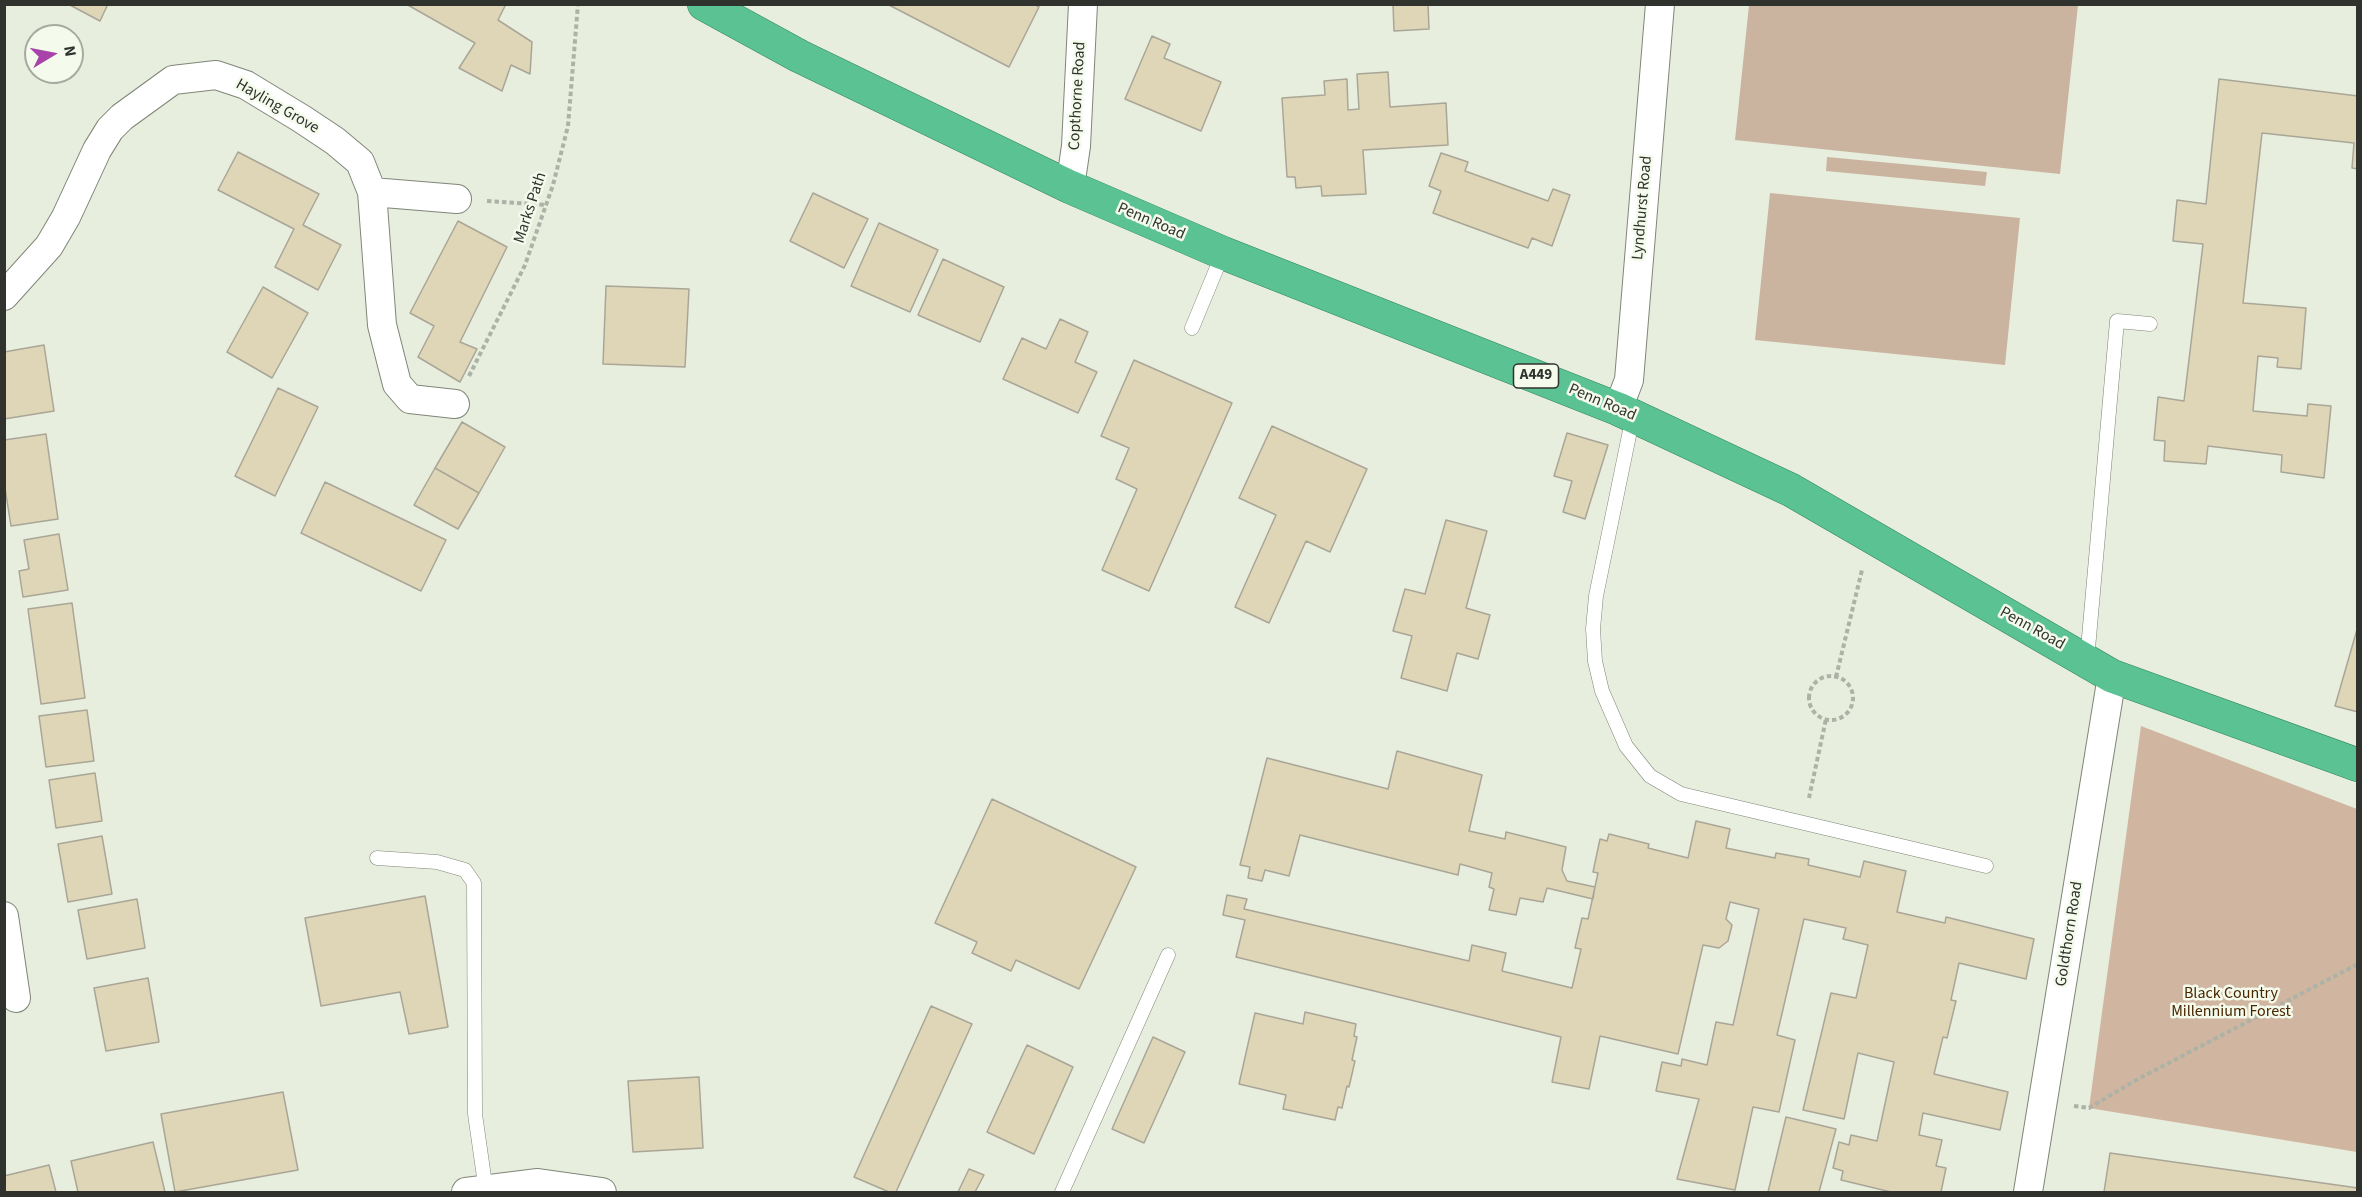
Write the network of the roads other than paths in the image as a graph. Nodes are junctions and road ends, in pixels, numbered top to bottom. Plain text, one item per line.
1 (704, 4) edge
2 (1083, 4) edge
3 (1660, 4) edge
4 (1070, 187) junction
5 (372, 192) junction
6 (457, 199) road end
7 (1223, 253) junction
8 (4, 296) edge
9 (2150, 324) dead end
10 (1191, 328) dead end
11 (455, 404) road end
12 (1625, 412) junction
13 (2100, 668) junction
14 (2358, 765) edge
15 (377, 858) dead end
16 (1986, 866) dead end
17 (4, 916) edge
18 (1168, 955) dead end
19 (16, 998) dead end
20 (476, 1192) edge
21 (602, 1192) edge
22 (1062, 1192) edge
23 (2028, 1192) edge

1 - 4 highway, Penn Road / A449
2 - 4 street, Copthorne Road
3 - 12 street, Lyndhurst Road
4 - 7 highway, Penn Road / A449
5 - 6 street
5 - 8 street, Hayling Grove
5 - 11 street, Hayling Grove
7 - 10 lane
7 - 12 highway, Penn Road / A449
9 - 13 lane
12 - 13 highway, Penn Road / A449
12 - 16 lane
13 - 14 highway, Penn Road / A449
13 - 23 street, Goldthorn Road
15 - 20 lane
17 - 19 street
18 - 22 lane
20 - 21 street

